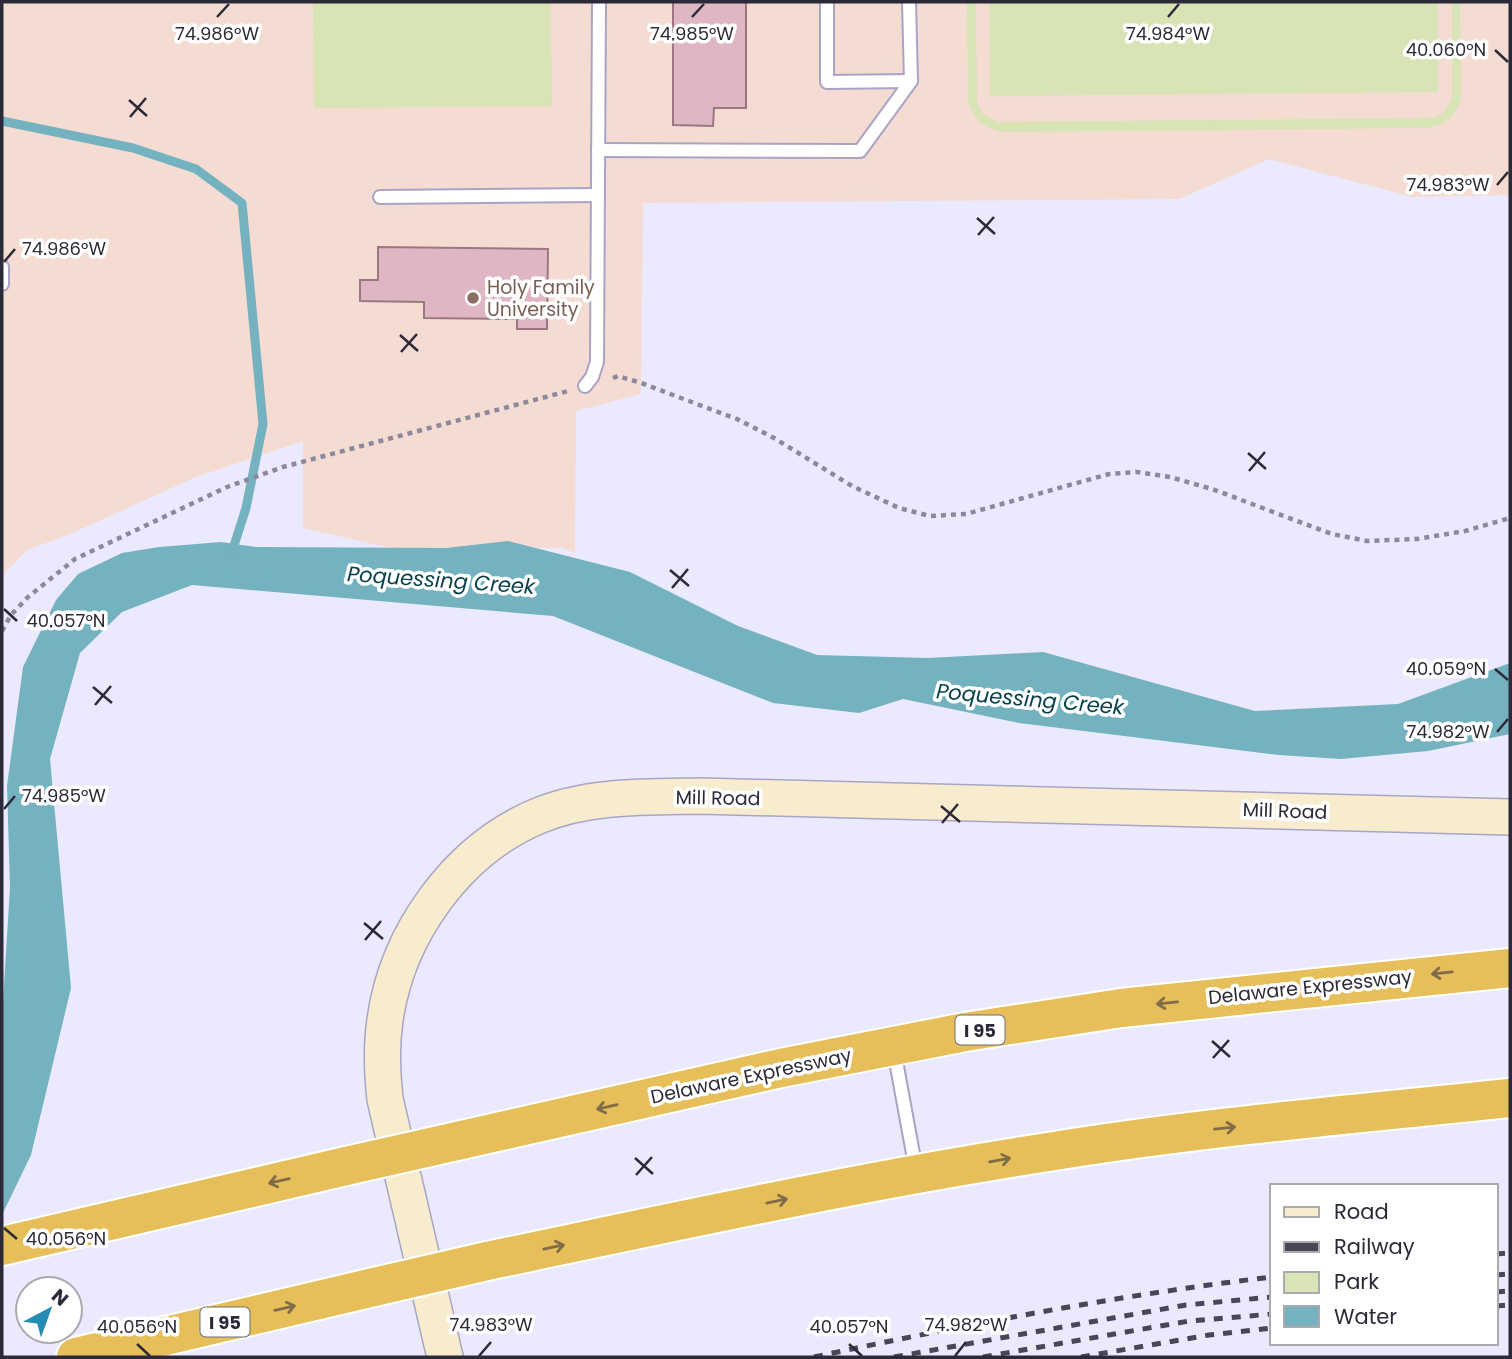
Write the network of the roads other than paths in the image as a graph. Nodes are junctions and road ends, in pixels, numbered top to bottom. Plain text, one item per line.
1 (599, 2) edge
2 (827, 2) edge
3 (909, 2) edge
4 (911, 81) junction
5 (598, 150) junction
6 (598, 195) junction
7 (380, 197) dead end
8 (2, 267) edge
9 (2, 284) edge
10 (585, 386) road end
11 (1510, 817) edge
12 (1510, 968) edge
13 (894, 1046) junction
14 (1510, 1097) edge
15 (916, 1174) junction
16 (2, 1247) edge
17 (76, 1357) edge
18 (445, 1357) edge

1 - 5 lane
2 - 4 lane
3 - 4 lane
4 - 5 lane
5 - 6 lane
6 - 7 lane
6 - 10 lane
8 - 9 lane
11 - 18 street, Mill Road
12 -> 13 highway, Delaware Expressway / I 95
13 - 15 lane
13 -> 16 highway, Delaware Expressway / I 95, bridge
15 -> 14 highway, I 95
17 -> 15 highway, I 95, bridge

